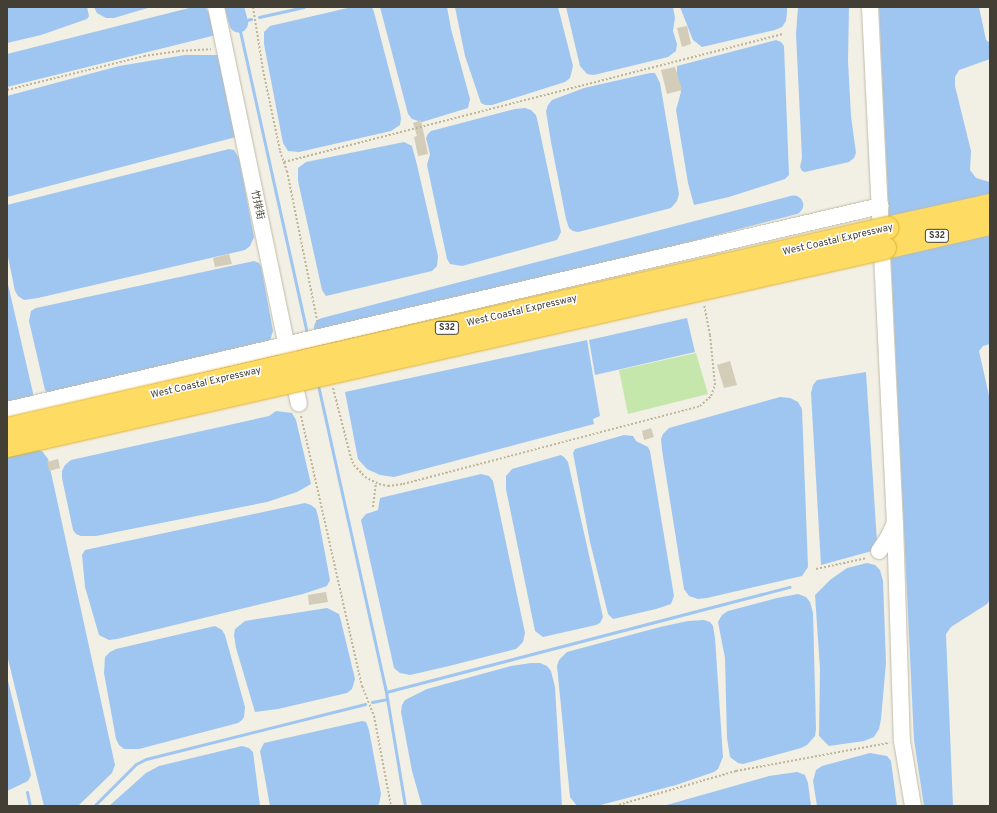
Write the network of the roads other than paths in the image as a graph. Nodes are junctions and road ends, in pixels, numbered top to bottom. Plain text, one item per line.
1 (216, 7) edge
2 (870, 7) edge
3 (990, 205) edge
4 (880, 206) junction
5 (990, 224) edge
6 (286, 345) junction
7 (298, 404) road end
8 (7, 410) edge
9 (7, 429) edge
10 (7, 446) edge
11 (895, 523) junction
12 (879, 551) road end
13 (913, 806) edge

1 - 6 street, 竹排街
2 - 4 street
3 - 9 highway, West Coastal Expressway / S32, bridge
4 - 6 street
4 - 11 street
5 - 10 highway, West Coastal Expressway / S32, bridge
6 - 7 street, 竹排街
6 - 8 street
11 - 12 street
11 - 13 street

